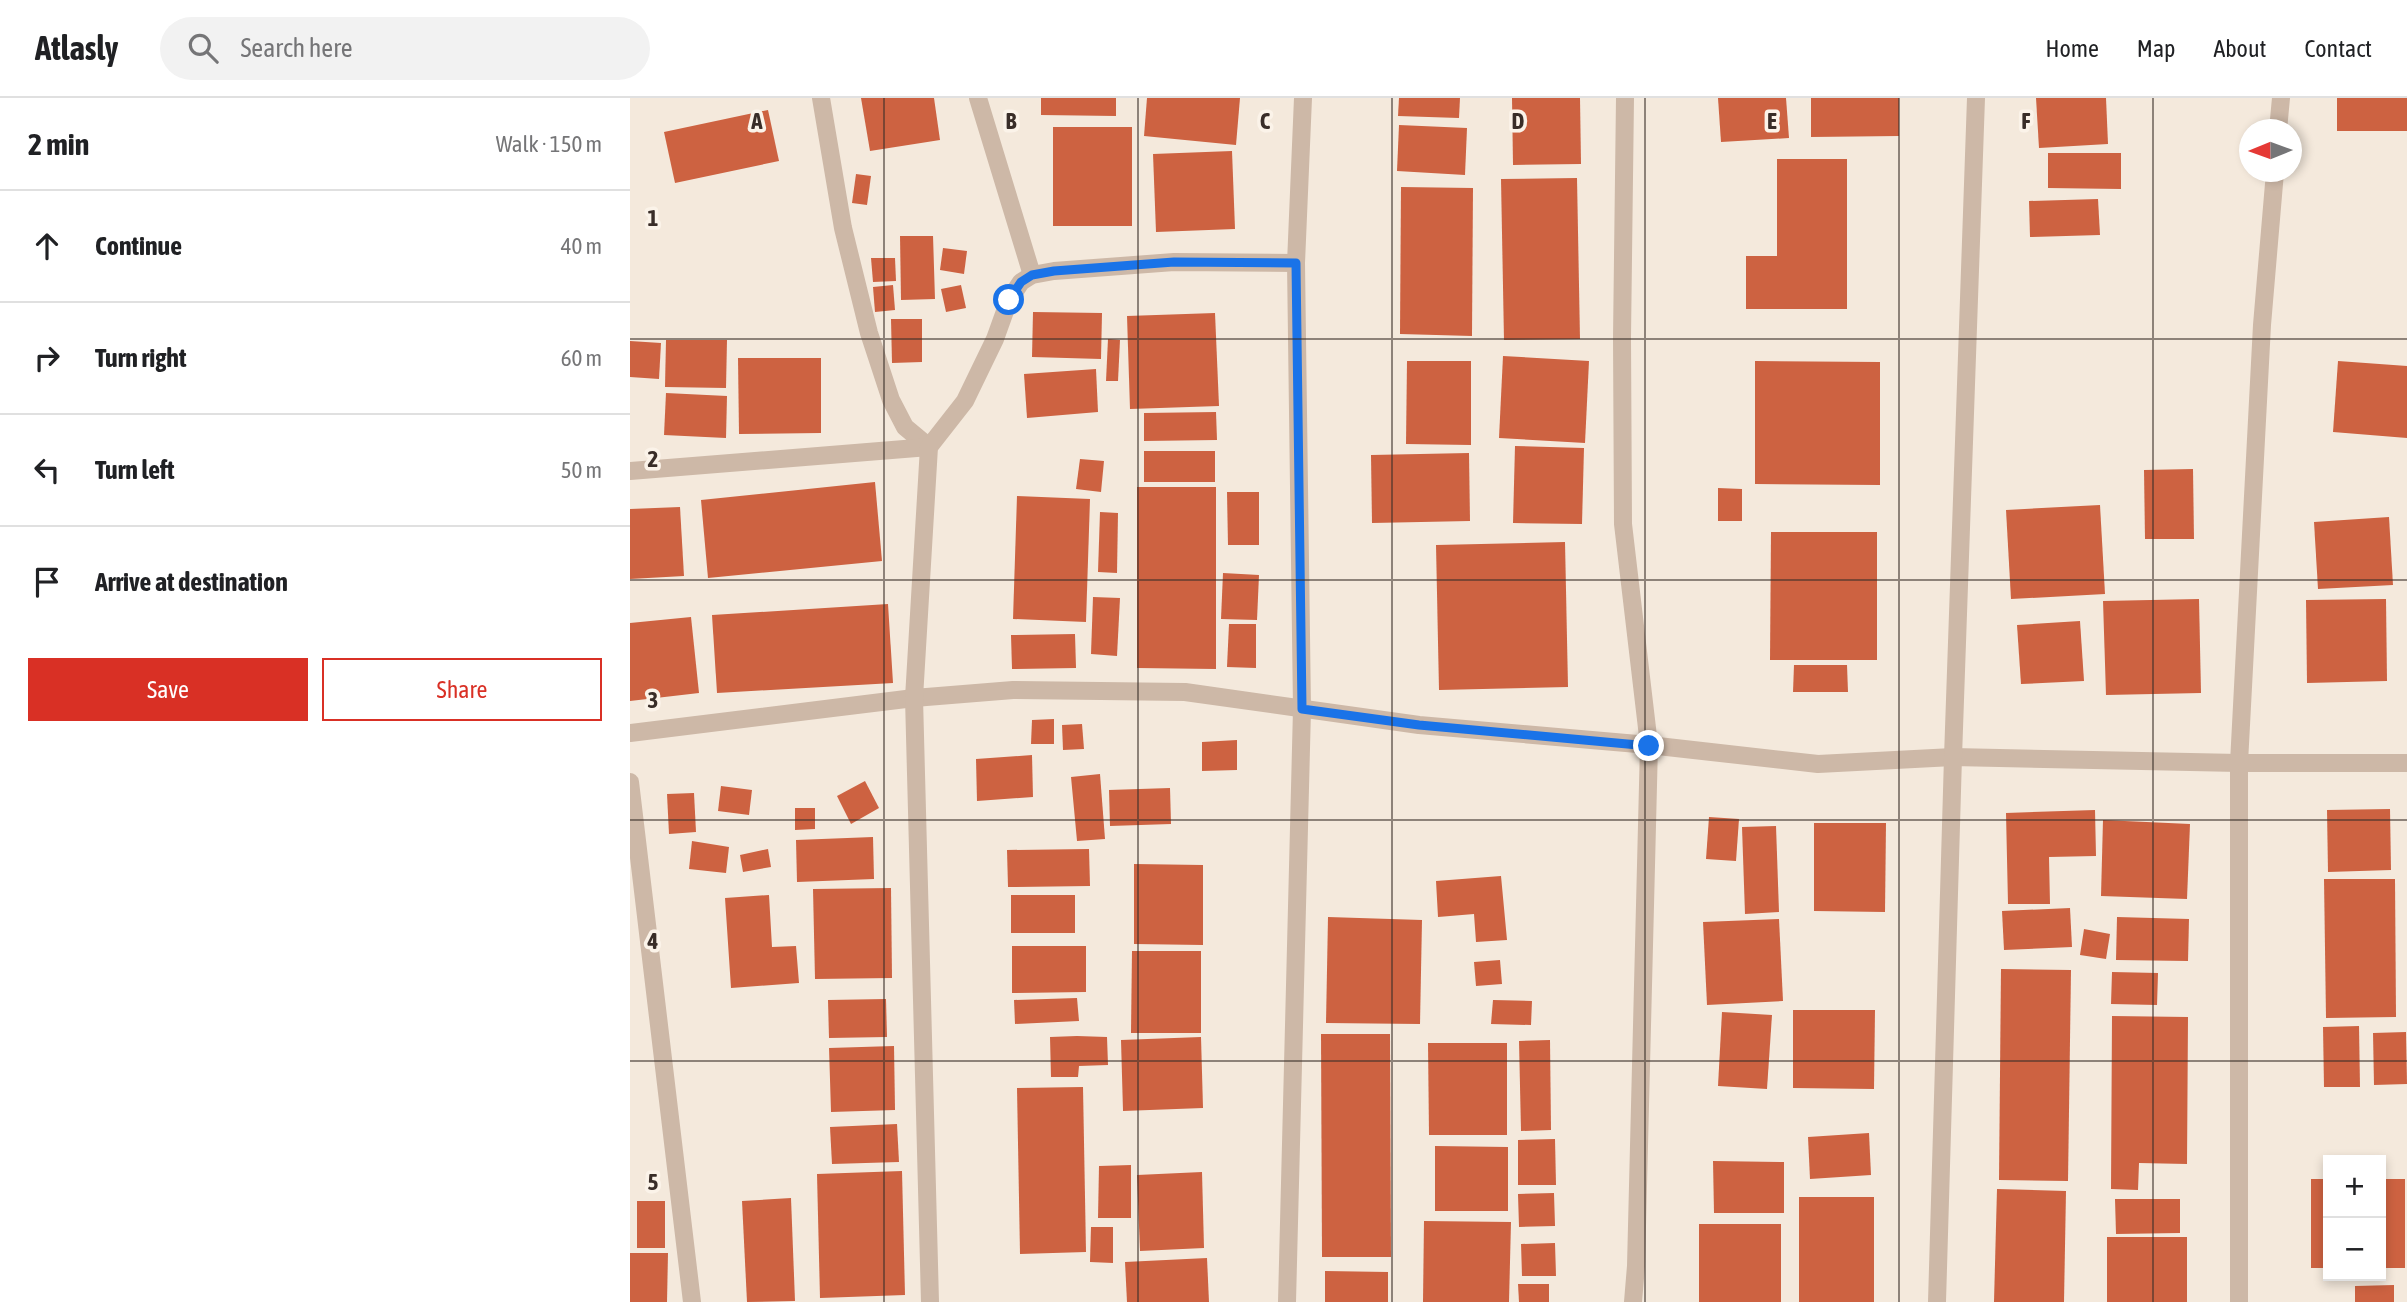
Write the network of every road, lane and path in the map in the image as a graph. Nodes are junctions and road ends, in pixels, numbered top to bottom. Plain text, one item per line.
1 (821, 98) edge
2 (978, 98) edge
3 (1304, 98) edge
4 (1625, 98) edge
5 (1976, 98) edge
6 (2281, 98) edge
7 (2279, 119) edge
8 (2274, 182) edge
9 (1296, 263) junction
10 (1032, 275) junction
11 (929, 447) junction
12 (630, 471) edge
13 (914, 698) junction
14 (1302, 709) junction
15 (630, 733) edge
16 (1649, 746) junction
17 (1953, 757) junction
18 (2239, 763) junction
19 (2407, 763) edge
20 (630, 782) edge
21 (692, 1302) edge
22 (930, 1302) edge
23 (1287, 1302) edge
24 (1633, 1302) edge
25 (1937, 1302) edge
26 (2239, 1302) edge

1 - 11 street
2 - 10 street
3 - 9 street
4 - 16 street
5 - 17 street
6 - 7 street
8 - 18 street
9 - 10 street
9 - 14 street
10 - 11 street
11 - 12 street
11 - 13 street
13 - 14 street
13 - 15 street
13 - 22 street
14 - 16 street
14 - 23 street
16 - 17 street
16 - 24 street
17 - 18 street
17 - 25 street
18 - 19 street
18 - 26 street
20 - 21 street

